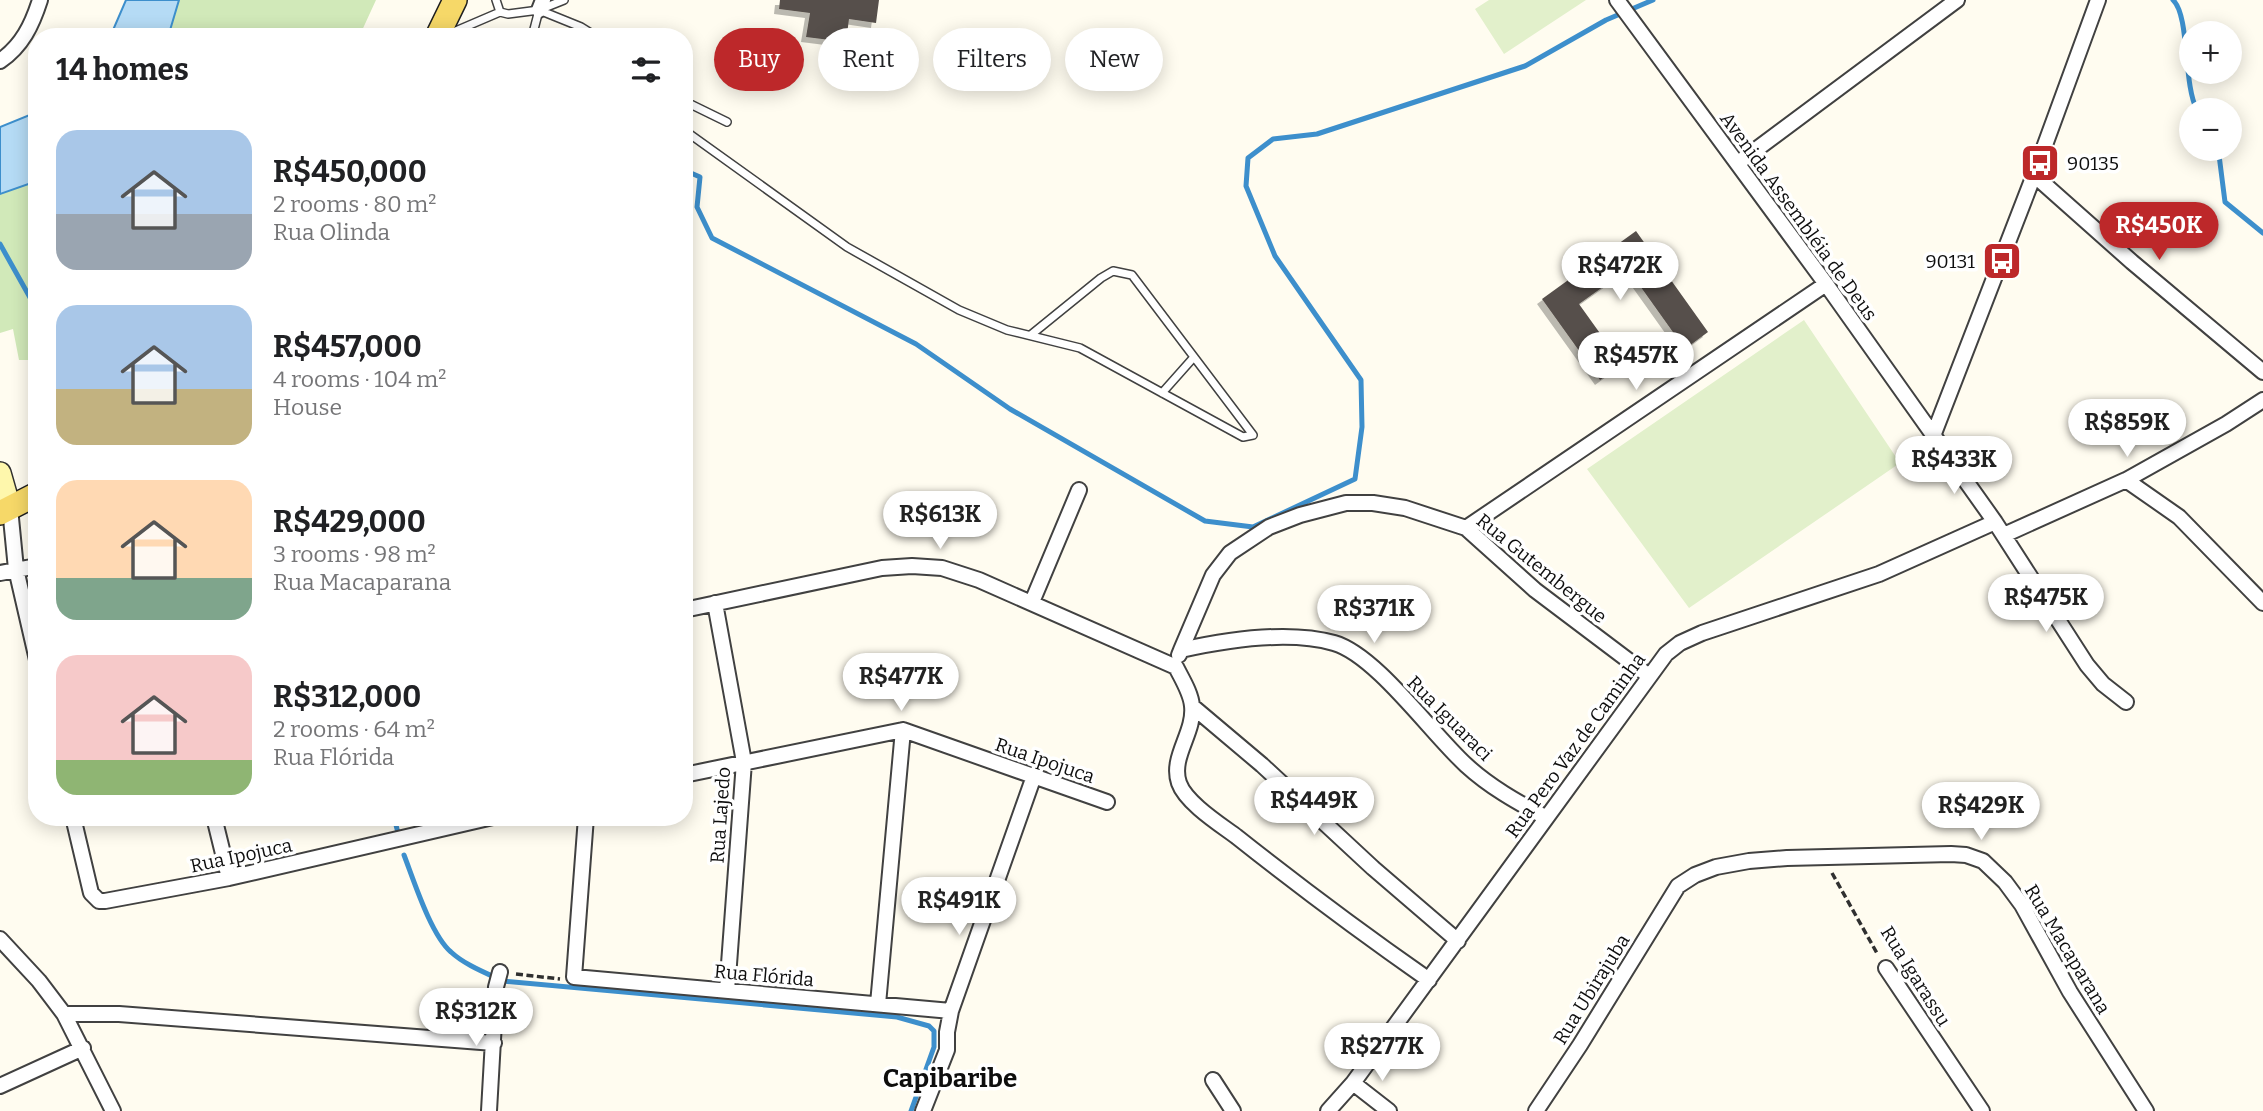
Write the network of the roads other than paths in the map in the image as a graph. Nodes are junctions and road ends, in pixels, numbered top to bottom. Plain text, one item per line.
1 (40, 0) edge
2 (455, 0) edge
3 (496, 0) edge
4 (564, 0) edge
5 (1618, 0) edge
6 (1956, 0) edge
7 (2098, 0) edge
8 (541, 5) edge
9 (500, 12) junction
10 (29, 28) edge
11 (441, 28) edge
12 (464, 28) edge
13 (535, 28) edge
14 (583, 28) edge
15 (28, 30) edge
16 (0, 61) edge
17 (693, 105) edge
18 (727, 122) dead end
19 (693, 136) edge
20 (1738, 163) junction
21 (2034, 176) junction
22 (1825, 284) junction
23 (1032, 334) junction
24 (1194, 357) junction
25 (2263, 372) edge
26 (1162, 393) junction
27 (2263, 400) edge
28 (1933, 436) junction
29 (0, 473) edge
30 (2126, 480) junction
31 (1079, 490) dead end
32 (28, 499) edge
33 (5, 511) edge
34 (1995, 523) junction
35 (1466, 528) junction
36 (2004, 535) junction
37 (28, 567) edge
38 (16, 569) junction
39 (0, 573) edge
40 (1032, 602) junction
41 (715, 603) junction
42 (2263, 603) edge
43 (693, 608) edge
44 (28, 621) edge
45 (1181, 650) junction
46 (1177, 667) junction
47 (1648, 676) junction
48 (2126, 702) dead end
49 (1192, 706) junction
50 (903, 730) junction
51 (744, 762) junction
52 (693, 773) edge
53 (1034, 776) junction
54 (1107, 802) dead end
55 (1545, 817) junction
56 (75, 826) edge
57 (216, 826) edge
58 (454, 826) edge
59 (585, 826) edge
60 (229, 878) junction
61 (1678, 886) joint
62 (0, 939) edge
63 (1458, 940) junction
64 (1886, 968) road end
65 (500, 972) road end
66 (1429, 980) junction
67 (726, 991) junction
68 (878, 1004) junction
69 (951, 1010) junction
70 (64, 1014) junction
71 (494, 1043) junction
72 (83, 1048) junction
73 (1213, 1080) dead end
74 (1353, 1083) junction
75 (0, 1086) edge
76 (113, 1111) edge
77 (489, 1111) edge
78 (923, 1111) edge
79 (1233, 1111) edge
80 (1328, 1111) edge
81 (1389, 1111) edge
82 (1536, 1111) edge
83 (1982, 1111) edge
84 (2146, 1111) edge

1 - 10 street
2 - 11 main road
3 - 9 lane
4 - 8 lane
5 - 20 street, Avenida Assembléia de Deus
6 - 20 street
7 - 21 street
8 - 9 lane
8 - 13 lane
8 - 14 lane
9 - 12 lane
15 - 16 street
17 - 18 lane
19 - 23 lane
20 - 22 street, Avenida Assembléia de Deus
21 - 25 street
21 - 28 street
22 - 28 street, Avenida Assembléia de Deus
22 - 35 street
23 - 24 lane
23 - 26 lane
24 - 26 lane
24 - 26 lane
27 - 30 street
28 - 34 street, Avenida Assembléia de Deus
29 - 33 street
30 - 36 street
30 - 42 street
31 - 40 street
32 - 33 main road
33 - 38 street
34 - 36 street, Avenida Assembléia de Deus
34 - 47 street, Rua Pero Vaz de Caminha
35 - 45 street, Rua Gutembergue
35 - 47 street, Rua Gutembergue
36 - 48 street, Avenida Assembléia de Deus
37 - 38 street
38 - 39 street
38 - 44 street
40 - 41 street
40 - 46 street
41 - 43 street
41 - 51 street, Rua Lajedo
45 - 46 street
45 - 55 street, Rua Iguaraci
46 - 49 street
47 - 55 street, Rua Pero Vaz de Caminha
49 - 63 street
49 - 66 street
50 - 51 street
50 - 53 street, Rua Ipojuca
50 - 68 street
51 - 52 street
51 - 67 street, Rua Lajedo
53 - 54 street, Rua Ipojuca
53 - 69 street
55 - 63 street, Rua Pero Vaz de Caminha
56 - 60 street, Rua Ipojuca
57 - 60 street
58 - 60 street, Rua Ipojuca
59 - 67 street, Rua Flórida
61 - 82 street, Rua Ubirajuba
61 - 84 street, Rua Macaparana
62 - 70 street
63 - 66 street, Rua Pero Vaz de Caminha
64 - 83 street, Rua Igarassu
65 - 71 street
66 - 74 street, Rua Pero Vaz de Caminha
67 - 68 street, Rua Flórida
68 - 69 street, Rua Flórida
69 - 78 street
70 - 71 street
70 - 72 street
71 - 77 street
72 - 75 street
72 - 76 street
73 - 79 street
74 - 80 street, Rua Pero Vaz de Caminha
74 - 81 street

